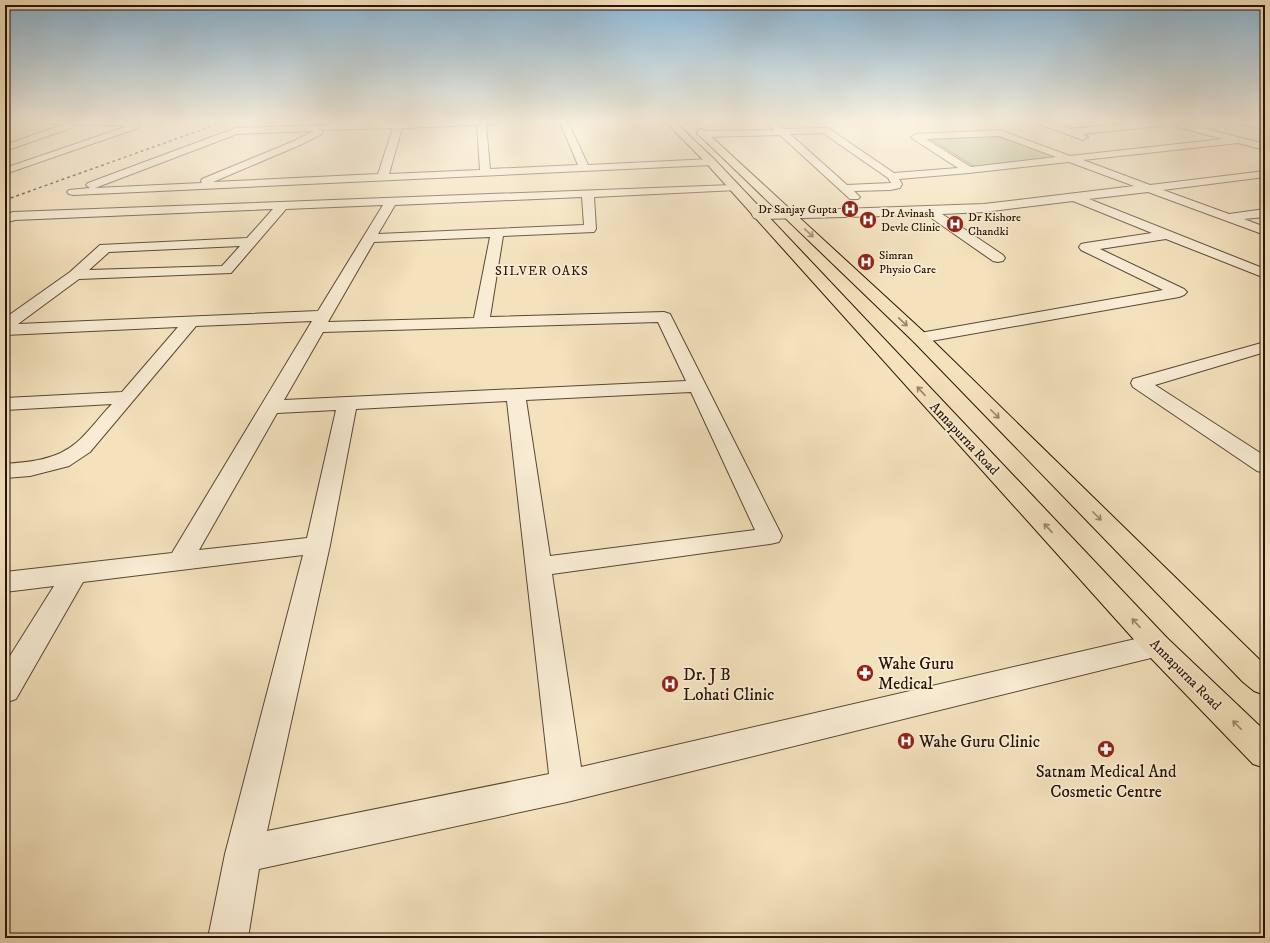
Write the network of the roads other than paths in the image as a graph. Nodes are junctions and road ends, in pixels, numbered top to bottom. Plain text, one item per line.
1 (25, 164) edge
2 (149, 164) edge
3 (247, 164) edge
4 (387, 164) edge
5 (484, 164) edge
6 (583, 164) edge
7 (675, 164) edge
8 (713, 164) edge
9 (735, 164) edge
10 (817, 164) edge
11 (875, 164) edge
12 (959, 164) edge
13 (1023, 164) edge
14 (1082, 164) edge
15 (585, 169) junction
16 (969, 170) junction
17 (5, 171) edge
18 (485, 173) junction
19 (1265, 174) edge
20 (892, 176) junction
21 (382, 178) junction
22 (193, 187) junction
23 (1149, 187) junction
24 (733, 188) junction
25 (844, 188) junction
26 (588, 194) junction
27 (1073, 196) junction
28 (391, 201) junction
29 (283, 205) junction
30 (930, 211) junction
31 (871, 213) junction
32 (1265, 213) edge
33 (789, 214) junction
34 (758, 215) junction
35 (1227, 218) junction
36 (5, 219) edge
37 (1265, 231) edge
38 (124, 233) dead end
39 (497, 234) junction
40 (1166, 235) junction
41 (369, 238) junction
42 (251, 242) junction
43 (105, 248) junction
44 (998, 258) dead end
45 (1262, 272) edge
46 (75, 275) junction
47 (192, 321) junction
48 (320, 321) junction
49 (481, 322) junction
50 (5, 326) edge
51 (5, 330) edge
52 (920, 338) junction
53 (1265, 347) edge
54 (697, 386) junction
55 (516, 394) junction
56 (128, 397) junction
57 (347, 403) junction
58 (5, 404) edge
59 (270, 407) junction
60 (1265, 466) edge
61 (5, 471) edge
62 (318, 545) junction
63 (180, 561) junction
64 (538, 567) junction
65 (75, 574) junction
66 (5, 582) edge
67 (1157, 646) junction
68 (1261, 677) edge
69 (5, 690) edge
70 (1265, 753) edge
71 (567, 786) junction
72 (243, 854) junction
73 (228, 938) edge

1 - 17 street
2 - 22 street
3 - 22 street
4 - 21 street
5 - 18 street
6 - 15 street
7 - 15 street
8 - 24 main road, Annapurna Road
9 - 33 main road
10 - 25 street
11 - 20 street
12 - 16 street
13 - 16 street
14 - 23 street
15 - 18 street
16 - 20 street
18 - 21 street
19 - 23 street
20 - 25 street
21 - 22 street
23 - 27 street
23 - 35 street
24 - 26 street
24 - 34 main road, Annapurna Road
25 - 31 street
26 - 28 street
26 - 39 street
27 - 30 street
27 - 40 street
28 - 29 street
28 - 41 street
29 - 36 street
29 - 42 street
30 - 31 street
30 - 44 street
31 - 33 street
32 - 35 street
33 - 34 street
33 -> 52 main road
67 -> 34 main road, Annapurna Road
35 - 37 street
38 - 43 street
39 - 41 street
39 - 49 street
40 - 45 street
40 - 52 street
41 - 48 street
42 - 43 street
42 - 46 street
43 - 46 street
46 - 50 street
47 - 48 street
47 - 51 street
47 - 56 street
48 - 49 street
48 - 59 street
49 - 54 street
52 -> 68 main road
53 - 60 street
54 - 55 street
54 - 64 street
55 - 57 street
55 - 64 street
56 - 58 street
56 - 61 street
57 - 59 street
57 - 62 street
59 - 63 street
62 - 63 street
62 - 72 street
63 - 65 street
64 - 71 street
65 - 66 street
65 - 69 street
70 -> 67 main road, Annapurna Road
67 - 71 street
71 - 72 street
72 - 73 street

